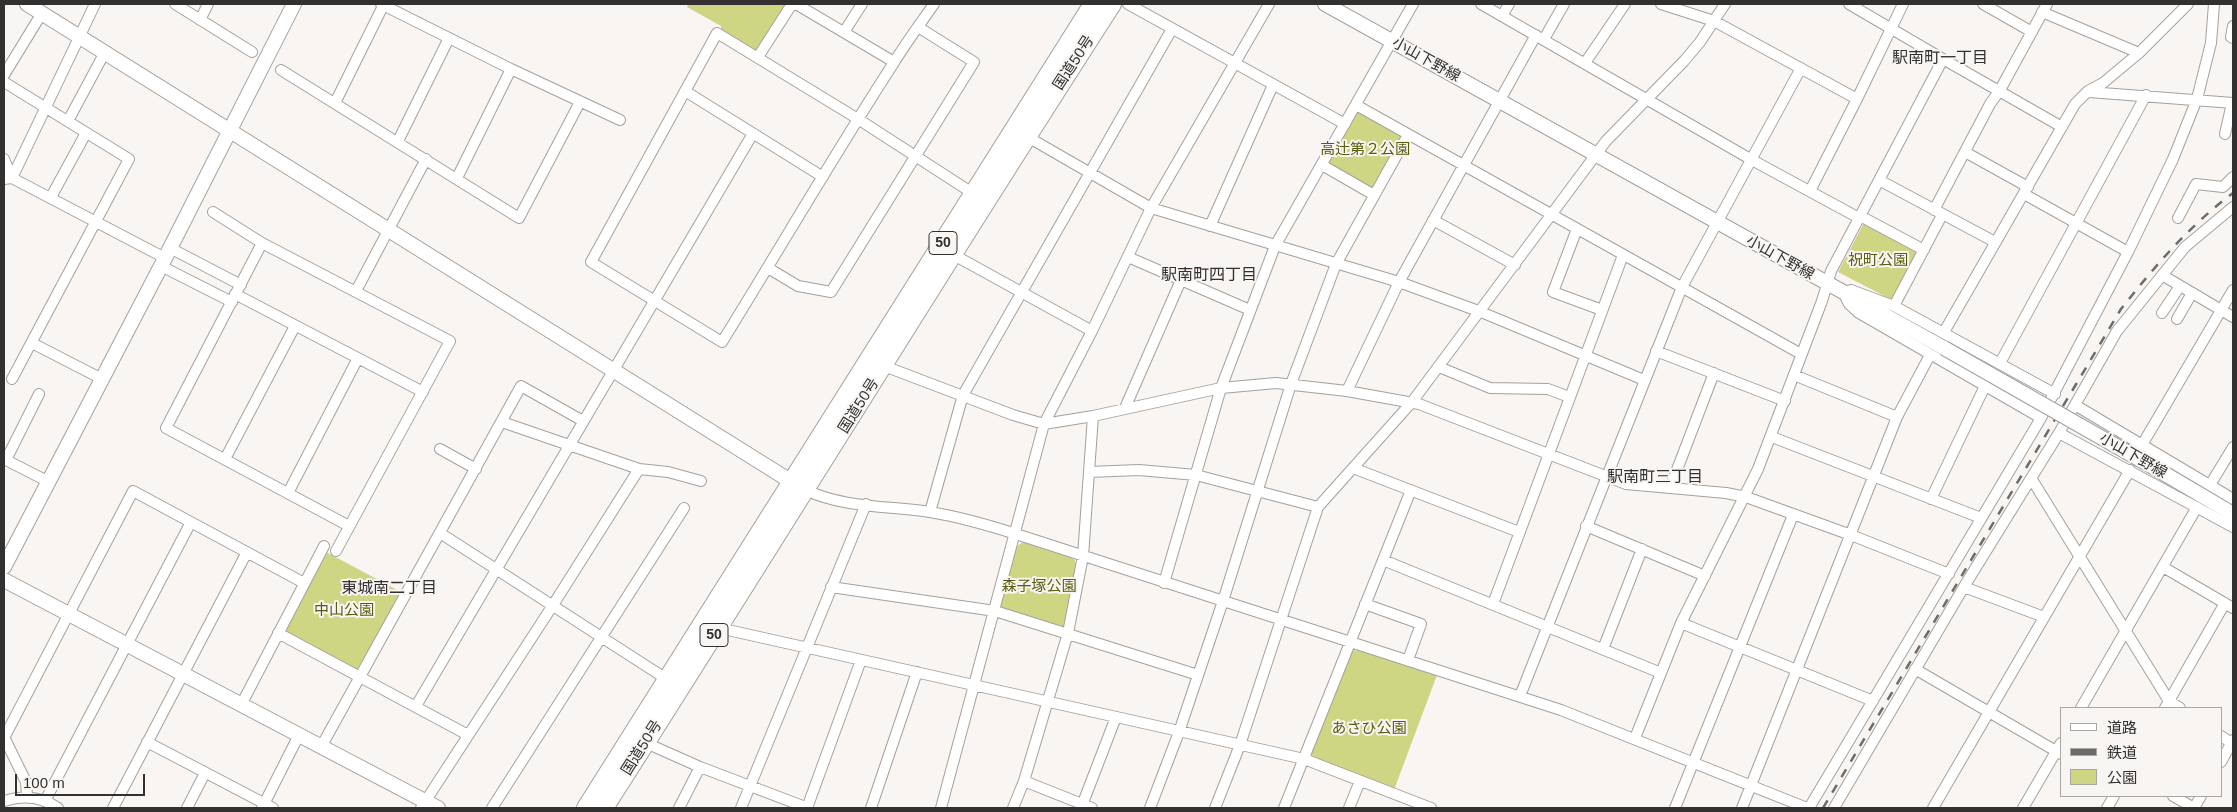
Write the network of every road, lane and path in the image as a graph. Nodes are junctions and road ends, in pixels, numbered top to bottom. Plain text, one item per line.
1 (27, 4) edge
2 (95, 4) edge
3 (175, 4) edge
4 (208, 4) edge
5 (294, 4) edge
6 (383, 4) edge
7 (792, 4) edge
8 (796, 4) edge
9 (862, 4) edge
10 (934, 4) edge
11 (1093, 4) edge
12 (1112, 4) edge
13 (1128, 4) edge
14 (1269, 4) edge
15 (1325, 4) edge
16 (1413, 4) edge
17 (1481, 4) edge
18 (1509, 4) edge
19 (1564, 4) edge
20 (1625, 4) edge
21 (1661, 4) edge
22 (1725, 4) edge
23 (1849, 4) edge
24 (1903, 4) edge
25 (1983, 4) edge
26 (2187, 4) edge
27 (2214, 4) edge
28 (2045, 8) edge
29 (42, 13) junction
30 (1502, 16) junction
31 (200, 20) junction
32 (1714, 21) junction
33 (2233, 26) edge
34 (918, 28) junction
35 (1891, 28) junction
36 (1172, 29) junction
37 (844, 32) junction
38 (2032, 32) junction
39 (79, 37) junction
40 (1540, 37) junction
41 (449, 38) junction
42 (2233, 38) edge
43 (1392, 41) junction
44 (105, 52) junction
45 (252, 52) dead end
46 (2139, 54) junction
47 (758, 57) junction
48 (1943, 59) junction
49 (894, 62) junction
50 (1585, 63) junction
51 (1234, 64) junction
52 (1801, 68) junction
53 (511, 69) junction
54 (281, 70) dead end
55 (4, 75) edge
56 (4, 82) edge
57 (1272, 85) junction
58 (2000, 90) junction
59 (684, 92) junction
60 (2088, 92) junction
61 (2146, 96) junction
62 (1646, 99) junction
63 (1858, 99) junction
64 (2197, 99) junction
65 (1498, 100) junction
66 (580, 102) junction
67 (335, 103) junction
68 (2233, 103) edge
69 (1356, 105) junction
70 (46, 108) junction
71 (620, 120) dead end
72 (858, 120) junction
73 (68, 121) junction
74 (1344, 124) junction
75 (2062, 127) junction
76 (231, 130) junction
77 (86, 132) junction
78 (2225, 134) dead end
79 (752, 135) junction
80 (1408, 135) junction
81 (1026, 136) junction
82 (398, 141) junction
83 (1965, 152) junction
84 (1596, 155) junction
85 (915, 157) junction
86 (4, 159) edge
87 (426, 159) junction
88 (1752, 160) junction
89 (1322, 165) junction
90 (1463, 165) junction
91 (1092, 173) junction
92 (823, 176) junction
93 (2233, 177) edge
94 (457, 178) junction
95 (8, 179) edge
96 (1879, 180) junction
97 (2026, 190) junction
98 (1810, 191) junction
99 (974, 194) junction
100 (1374, 195) junction
101 (51, 198) junction
102 (1151, 208) junction
103 (2232, 209) edge
104 (212, 212) dead end
105 (1938, 213) junction
106 (1552, 216) junction
107 (1859, 218) junction
108 (2178, 218) dead end
109 (1433, 220) junction
110 (95, 222) junction
111 (1718, 223) junction
112 (2076, 224) junction
113 (1210, 226) junction
114 (388, 230) junction
115 (1577, 230) junction
116 (1995, 242) junction
117 (262, 243) junction
118 (1275, 246) junction
119 (1924, 250) junction
120 (2128, 252) junction
121 (952, 254) junction
122 (1623, 255) junction
123 (165, 257) junction
124 (1128, 257) junction
125 (1336, 264) junction
126 (1515, 266) junction
127 (768, 268) junction
128 (2162, 275) junction
129 (1181, 280) junction
130 (1399, 282) junction
131 (1827, 284) junction
132 (2180, 286) junction
133 (1682, 287) junction
134 (2233, 290) edge
135 (356, 291) junction
136 (1023, 291) junction
137 (1842, 292) junction
138 (236, 293) junction
139 (2192, 293) junction
140 (654, 301) junction
141 (1894, 306) junction
142 (2221, 309) junction
143 (1250, 310) junction
144 (1602, 310) junction
145 (1481, 312) junction
146 (2162, 313) dead end
147 (2233, 317) edge
148 (2177, 319) dead end
149 (296, 326) junction
150 (1092, 331) junction
151 (1944, 332) junction
152 (32, 343) junction
153 (1656, 350) junction
154 (1801, 354) junction
155 (1584, 355) junction
156 (1930, 355) junction
157 (358, 358) junction
158 (2000, 363) junction
159 (884, 366) junction
160 (1439, 367) junction
161 (614, 370) junction
162 (1714, 373) junction
163 (1794, 375) junction
164 (12, 379) dead end
165 (102, 380) junction
166 (1644, 380) junction
167 (1291, 384) junction
168 (1985, 386) junction
169 (1221, 388) junction
170 (1347, 391) junction
171 (423, 392) junction
172 (40, 394) dead end
173 (2055, 394) junction
174 (964, 395) junction
175 (1569, 397) junction
176 (1785, 401) junction
177 (1412, 402) junction
178 (2075, 405) junction
179 (1125, 408) junction
180 (1093, 416) junction
181 (1897, 417) junction
182 (2041, 418) junction
183 (583, 420) junction
184 (502, 422) junction
185 (1044, 424) junction
186 (2059, 432) junction
187 (1772, 437) junction
188 (569, 444) junction
189 (2142, 445) junction
190 (2233, 447) edge
191 (440, 449) dead end
192 (1548, 453) junction
193 (5, 459) edge
194 (225, 459) junction
195 (1353, 468) junction
196 (476, 469) junction
197 (639, 469) junction
198 (2130, 470) junction
199 (1089, 472) junction
200 (1196, 475) junction
201 (1874, 476) junction
202 (1606, 477) junction
203 (2030, 478) junction
204 (701, 481) dead end
205 (49, 482) junction
206 (2210, 485) junction
207 (799, 486) junction
208 (1670, 488) junction
209 (1411, 490) junction
210 (1259, 492) junction
211 (288, 493) junction
212 (1746, 498) junction
213 (1931, 499) junction
214 (2233, 500) edge
215 (866, 504) junction
216 (1318, 507) junction
217 (684, 508) dead end
218 (2197, 508) junction
219 (930, 512) junction
220 (1793, 514) junction
221 (2233, 514) edge
222 (1981, 518) junction
223 (191, 522) junction
224 (349, 526) junction
225 (1586, 526) junction
226 (2233, 527) edge
227 (1519, 532) junction
228 (440, 533) junction
229 (1016, 534) junction
230 (1850, 535) junction
231 (324, 546) dead end
232 (1642, 550) junction
233 (336, 551) dead end
234 (247, 552) junction
235 (1083, 556) junction
236 (2081, 556) junction
237 (1383, 560) junction
238 (4, 567) edge
239 (2163, 567) junction
240 (496, 568) junction
241 (1949, 574) junction
242 (1705, 576) junction
243 (4, 580) edge
244 (304, 582) junction
245 (1164, 583) junction
246 (832, 587) junction
247 (1964, 587) junction
248 (1223, 602) junction
249 (1365, 604) junction
250 (1493, 604) junction
251 (553, 605) junction
252 (2229, 606) edge
253 (995, 611) junction
254 (68, 614) junction
255 (2044, 617) junction
256 (1280, 619) junction
257 (1681, 623) junction
258 (1546, 625) junction
259 (719, 628) junction
260 (2126, 630) junction
261 (278, 633) junction
262 (1068, 634) junction
263 (602, 637) junction
264 (1351, 641) junction
265 (127, 645) junction
266 (1740, 647) junction
267 (805, 648) junction
268 (1603, 649) junction
269 (861, 660) junction
270 (1408, 660) junction
271 (1915, 669) junction
272 (1797, 670) junction
273 (917, 672) junction
274 (1660, 673) junction
275 (183, 674) junction
276 (1198, 675) junction
277 (361, 678) junction
278 (668, 680) junction
279 (974, 686) junction
280 (1520, 696) junction
281 (1873, 701) junction
282 (1048, 702) junction
283 (2167, 704) edge
284 (241, 705) junction
285 (416, 706) junction
286 (2082, 707) edge
287 (1990, 712) junction
288 (1116, 717) junction
289 (1178, 732) junction
290 (468, 735) junction
291 (299, 736) junction
292 (4, 738) edge
293 (1635, 738) junction
294 (147, 742) junction
295 (2233, 742) edge
296 (646, 743) junction
297 (1240, 745) junction
298 (321, 747) junction
299 (2059, 749) edge
300 (1304, 759) junction
301 (2222, 760) edge
302 (1693, 764) junction
303 (700, 767) junction
304 (206, 773) junction
305 (1024, 781) junction
306 (1360, 781) junction
307 (750, 786) junction
308 (1751, 786) junction
309 (27, 796) junction
310 (2113, 797) edge
311 (2175, 797) edge
312 (2200, 797) edge
313 (4, 801) edge
314 (50, 805) edge
315 (1415, 805) edge
316 (428, 806) edge
317 (266, 807) edge
318 (1085, 807) edge
319 (113, 808) edge
320 (188, 808) edge
321 (492, 808) edge
322 (586, 808) edge
323 (604, 808) edge
324 (679, 808) edge
325 (741, 808) edge
326 (807, 808) edge
327 (871, 808) edge
328 (941, 808) edge
329 (1013, 808) edge
330 (1150, 808) edge
331 (1215, 808) edge
332 (1284, 808) edge
333 (1349, 808) edge
334 (1431, 808) edge
335 (1675, 808) edge
336 (1742, 808) edge
337 (1808, 808) edge
338 (1834, 808) edge
339 (1933, 808) edge
340 (2023, 808) edge
341 (2107, 808) edge
342 (2194, 808) edge

1 - 29 street
2 - 39 street
3 - 31 street
4 - 31 street
5 - 76 street
6 - 41 street
6 - 67 street
7 - 47 street
8 - 37 street
9 - 37 street
10 - 34 street
11 - 99 highway, 国道50号 / 50
12 - 81 highway, 国道50号 / 50
13 - 36 street
14 - 51 street
15 - 43 street, 小山下野線
16 - 43 street
17 - 30 street
18 - 30 street
19 - 40 street
20 - 50 street
21 - 32 street
22 - 32 street
23 - 35 street
24 - 35 street
25 - 38 street
26 - 46 street
27 - 64 street
28 - 38 street
28 - 46 street
29 - 39 street
29 - 55 street
30 - 40 street
31 - 45 street
32 - 52 street
32 - 62 street
33 - 42 street
34 - 49 street
34 - 85 street
35 - 48 street
35 - 63 street
36 - 51 street
36 - 91 street
37 - 49 street
38 - 58 street
39 - 44 street
39 - 70 street
40 - 50 street
40 - 65 street
41 - 53 street
41 - 82 street
43 - 65 street, 小山下野線
43 - 69 street
44 - 73 street
44 - 76 street
46 - 60 street
47 - 59 street
47 - 72 street
48 - 58 street
48 - 96 street
49 - 72 street
50 - 62 street
51 - 57 street
51 - 102 street
52 - 63 street
52 - 88 street
53 - 66 street
53 - 94 street
54 - 67 street
56 - 70 street
57 - 74 street
57 - 113 street
58 - 75 street
58 - 83 street
59 - 79 street
59 - 140 street
60 - 61 street
60 - 75 street
61 - 64 street
61 - 112 street
62 - 84 street
62 - 88 street
63 - 98 street
64 - 68 street
64 - 120 street
65 - 84 street, 小山下野線
65 - 90 street
66 - 71 street
66 - 94 street
67 - 82 street
68 - 78 street
69 - 74 street
69 - 80 street
70 - 73 street
70 - 95 street
72 - 85 street
72 - 92 street
73 - 77 street
74 - 89 street
75 - 97 street
76 - 114 street
76 - 123 street
77 - 101 street
77 - 110 street
79 - 92 street
79 - 140 street
80 - 90 street
80 - 100 street
81 - 91 street
81 - 121 highway, 国道50号 / 50
82 - 87 street
83 - 97 street
83 - 105 street
84 - 106 street
84 - 111 street, 小山下野線
85 - 99 street
85 - 127 street
86 - 95 street
87 - 94 street
87 - 114 street
88 - 98 street
88 - 111 street
89 - 100 street
89 - 118 street
90 - 106 street
90 - 109 street
91 - 102 street
91 - 136 street
92 - 127 street
93 - 108 street
95 - 101 street
96 - 105 street
96 - 107 street
97 - 112 street
97 - 116 street
98 - 107 street
99 - 207 highway, 国道50号 / 50
100 - 125 street
101 - 110 street
102 - 113 street
102 - 124 street
103 - 128 street
104 - 117 street
105 - 116 street
105 - 119 street
106 - 115 street
106 - 126 street
107 - 119 street
107 - 131 street
109 - 126 street
109 - 130 street
110 - 123 street
110 - 152 street
111 - 131 street, 小山下野線
111 - 133 street
112 - 120 street
112 - 158 street
113 - 118 street
114 - 135 street
114 - 161 street
115 - 122 street
115 - 144 street
116 - 151 street
117 - 135 street
117 - 138 street
118 - 125 street
118 - 143 street
119 - 141 street
120 - 173 street
121 - 136 street
121 - 159 highway, 国道50号 / 50
122 - 133 street
122 - 144 street
123 - 138 street
123 - 138 street
123 - 165 street
124 - 129 street
124 - 150 street
125 - 130 street
125 - 167 street
126 - 145 street
127 - 140 street
128 - 132 street
128 - 178 street
129 - 143 street
129 - 179 street
130 - 145 street
130 - 170 street
131 - 137 street, 小山下野線
131 - 154 street
132 - 139 street
132 - 146 street
133 - 153 street
133 - 154 street
134 - 142 street
135 - 171 street
136 - 150 street
136 - 174 street
137 - 141 street
137 - 156 street
137 - 221 street, 小山下野線, bridge
138 - 149 street
138 - 194 street
139 - 142 street
139 - 148 street
140 - 161 street
141 - 151 street
142 - 147 street
142 - 189 street
143 - 169 street
144 - 155 street
145 - 155 street
145 - 160 street
149 - 157 street
149 - 194 street
150 - 185 street
151 - 158 street
152 - 164 street
152 - 165 street
153 - 162 street
153 - 166 street
154 - 163 street
155 - 166 street
155 - 175 street
156 - 168 street
156 - 181 street
157 - 171 street
157 - 211 street
158 - 173 street
159 - 174 street
159 - 207 highway, 国道50号 / 50
160 - 175 street
160 - 177 street
161 - 183 street
161 - 207 street
162 - 176 street
162 - 208 street
163 - 176 street
163 - 181 street
165 - 205 street
166 - 202 street
167 - 169 street
167 - 170 street
167 - 210 street
168 - 182 street
168 - 213 street
169 - 179 street
169 - 200 street
170 - 177 street
171 - 224 street
172 - 193 street
173 - 182 street
174 - 185 street
174 - 219 street
175 - 192 street
176 - 187 street
177 - 192 street
177 - 195 street
178 - 186 street
178 - 189 street
179 - 180 street
180 - 185 street
180 - 199 street
181 - 201 street
182 - 222 street
183 - 184 street
183 - 188 street
184 - 188 street
184 - 196 street
185 - 229 street
186 - 198 street
186 - 203 street
187 - 201 street
187 - 212 street
188 - 197 street
188 - 240 street
189 - 206 street
190 - 206 street
191 - 196 street
192 - 202 street
192 - 227 street
193 - 205 street
194 - 211 street
195 - 209 street
195 - 216 street
196 - 228 street
197 - 204 street
197 - 251 street
198 - 218 street
198 - 236 street
199 - 200 street
199 - 235 street
200 - 210 street
200 - 245 street
201 - 213 street
201 - 230 street
202 - 208 street
202 - 225 street
203 - 236 street
203 - 247 street
205 - 238 street
206 - 214 street
207 - 215 street
207 - 259 highway, 国道50号 / 50
207 - 278 highway, 国道50号 / 50
208 - 212 street
209 - 227 street
209 - 237 street
210 - 216 street
210 - 248 street
211 - 224 street
212 - 220 street
212 - 242 street
213 - 222 street
215 - 219 street
215 - 246 street
216 - 256 street
217 - 263 street
218 - 226 street
218 - 239 street
219 - 229 street
220 - 230 street
220 - 266 street
222 - 241 street
223 - 234 street
223 - 254 street
223 - 265 street
224 - 233 street
225 - 232 street
225 - 258 street
227 - 250 street
228 - 240 street
228 - 277 street
229 - 235 street
229 - 253 street
230 - 241 street
230 - 272 street
231 - 244 street
232 - 242 street
232 - 268 street
234 - 244 street
234 - 275 street
235 - 245 street
235 - 262 street
236 - 255 street
236 - 260 street
237 - 249 street
237 - 250 street
239 - 252 street
239 - 260 street
240 - 251 street
240 - 285 street
241 - 281 street
242 - 257 street
243 - 254 street
244 - 261 street
245 - 248 street
246 - 253 street
246 - 267 street
247 - 255 street
247 - 271 street
248 - 256 street
248 - 276 street
249 - 264 street
249 - 270 street
250 - 258 street
251 - 263 street
251 - 290 street
252 - 283 street
253 - 262 street
253 - 279 street
254 - 265 street
254 - 292 street
255 - 287 street
256 - 264 street
256 - 297 street
257 - 266 street
257 - 274 street
258 - 268 street
258 - 280 street
259 - 267 street
259 - 296 highway, 国道50号 / 50
260 - 283 street
260 - 286 street
261 - 277 street
261 - 284 street
262 - 276 street
262 - 282 street
263 - 278 street
263 - 321 street
264 - 270 street
264 - 300 street
265 - 275 street
265 - 314 street
266 - 272 street
266 - 302 street
267 - 269 street
267 - 307 street
268 - 274 street
269 - 273 street
269 - 326 street
270 - 280 street
271 - 287 street
271 - 338 street
272 - 281 street
272 - 308 street
273 - 279 street
273 - 327 street
274 - 293 street
275 - 284 street
275 - 294 street
276 - 289 street
277 - 285 street
277 - 298 street
278 - 322 highway, 国道50号 / 50
279 - 282 street
279 - 328 street
280 - 293 street
281 - 337 street
282 - 288 street
282 - 305 street
284 - 291 street
285 - 290 street
287 - 299 street
287 - 339 street
288 - 289 street
288 - 318 street
289 - 297 street
289 - 330 street
290 - 316 street
291 - 298 street
291 - 317 street
292 - 309 street
293 - 302 street
294 - 304 street
294 - 319 street
295 - 301 street
296 - 303 street
296 - 323 highway, 国道50号 / 50
297 - 300 street
297 - 331 street
298 - 316 street
299 - 340 street
300 - 306 street
300 - 332 street
302 - 308 street
302 - 335 street
303 - 307 street
303 - 324 street
304 - 317 street
304 - 320 street
305 - 318 street
305 - 329 street
306 - 315 street
306 - 333 street
307 - 325 street
307 - 326 street
308 - 336 street
308 - 337 street
309 - 313 street
309 - 314 street
310 - 341 street
311 - 342 street
312 - 342 street
315 - 334 street

